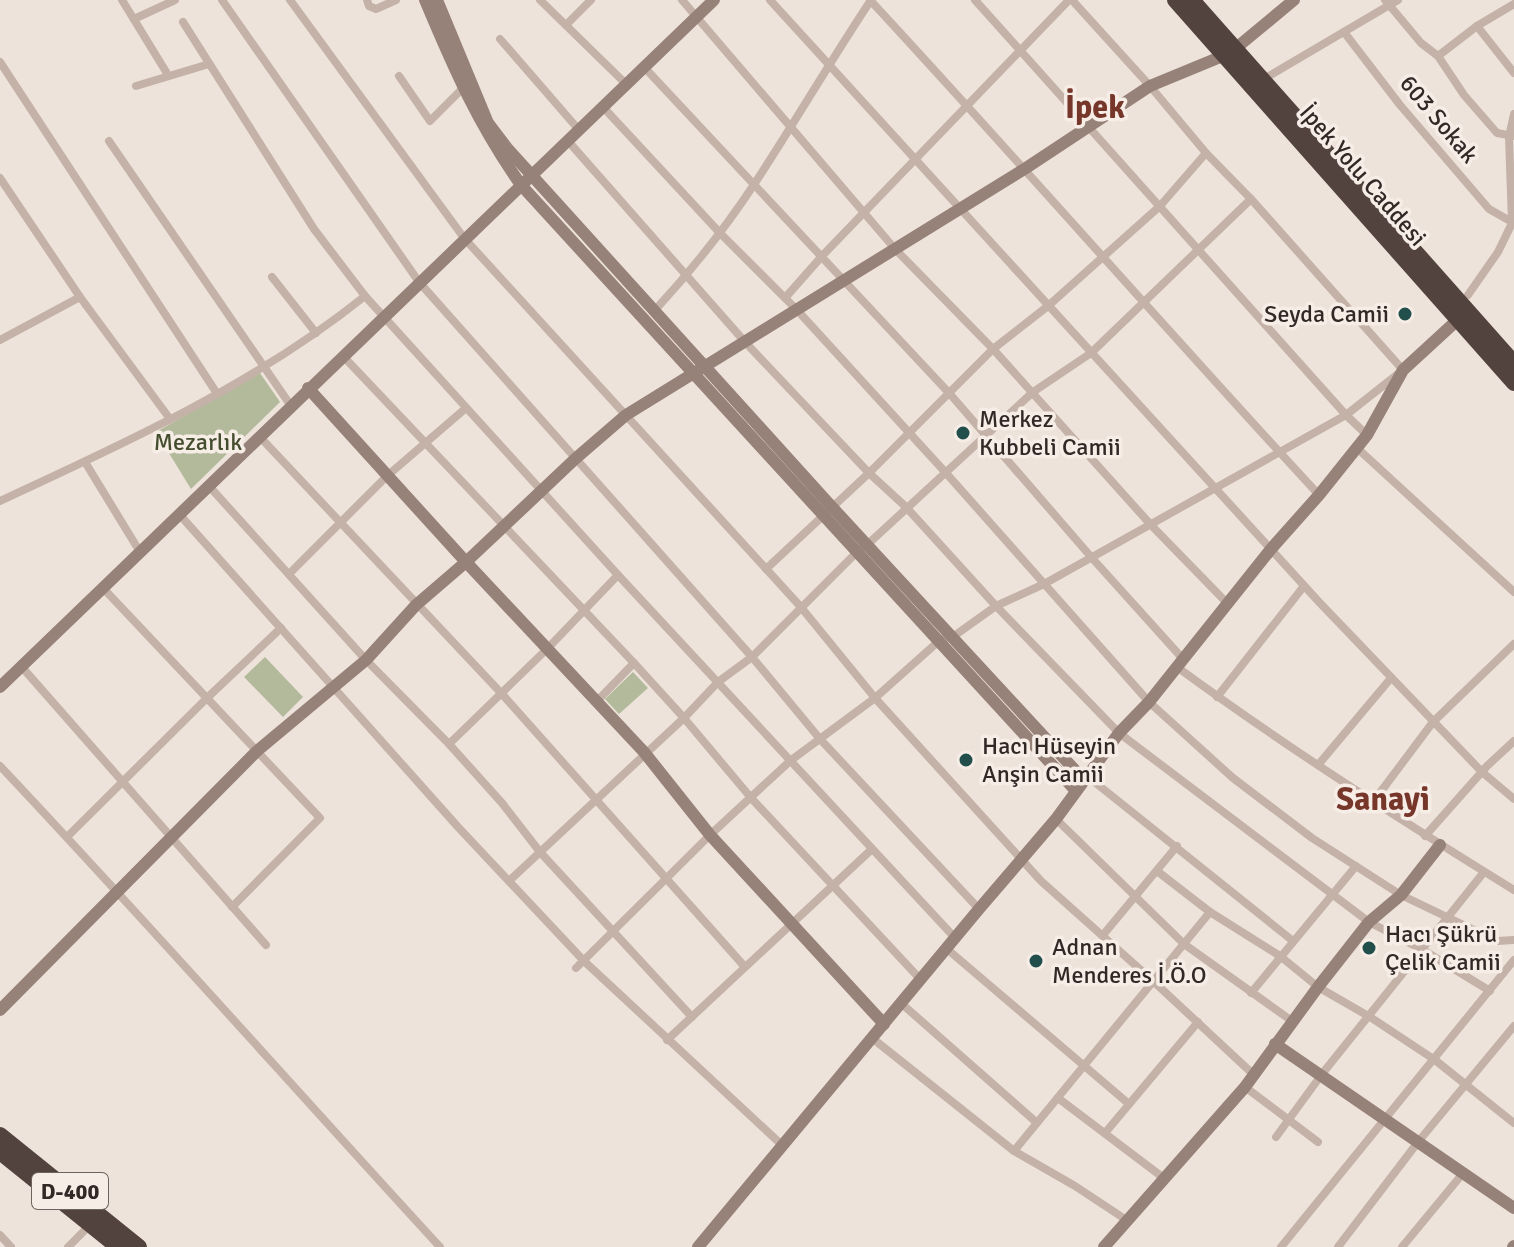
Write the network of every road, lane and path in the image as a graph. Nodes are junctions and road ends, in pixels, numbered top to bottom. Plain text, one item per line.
1 (122, 0) edge
2 (175, 0) edge
3 (222, 0) edge
4 (290, 0) edge
5 (367, 0) edge
6 (396, 0) edge
7 (425, 0) edge
8 (437, 0) edge
9 (540, 0) edge
10 (591, 0) edge
11 (682, 0) edge
12 (714, 0) edge
13 (770, 0) edge
14 (871, 0) edge
15 (975, 0) edge
16 (1071, 0) edge
17 (1175, 0) edge
18 (1192, 0) edge
19 (1294, 0) edge
20 (1398, 0) edge
21 (1387, 3) edge
22 (1514, 4) edge
23 (697, 16) junction
24 (134, 19) junction
25 (183, 22) dead end
26 (566, 25) junction
27 (1477, 26) junction
28 (1344, 32) junction
29 (500, 39) dead end
30 (1020, 51) junction
31 (1231, 53) junction
32 (1438, 56) junction
33 (0, 62) edge
34 (209, 64) junction
35 (828, 64) junction
36 (644, 67) junction
37 (1514, 73) edge
38 (168, 75) junction
39 (399, 76) dead end
40 (1264, 79) junction
41 (626, 84) junction
42 (136, 86) dead end
43 (1150, 86) junction
44 (462, 89) junction
45 (969, 106) junction
46 (603, 107) junction
47 (1514, 114) edge
48 (789, 127) junction
49 (1088, 127) junction
50 (579, 130) junction
51 (1512, 136) edge
52 (109, 141) dead end
53 (568, 141) junction
54 (1206, 153) junction
55 (916, 161) junction
56 (1026, 168) junction
57 (1325, 168) junction
58 (532, 175) junction
59 (0, 178) edge
60 (755, 184) junction
61 (521, 185) junction
62 (1251, 199) junction
63 (1160, 206) junction
64 (960, 209) junction
65 (864, 213) junction
66 (1513, 220) edge
67 (719, 232) junction
68 (464, 238) junction
69 (895, 249) junction
70 (1200, 249) junction
71 (822, 256) junction
72 (1101, 256) junction
73 (688, 274) junction
74 (272, 277) dead end
75 (844, 281) junction
76 (419, 282) junction
77 (1468, 295) junction
78 (365, 296) junction
79 (80, 297) junction
80 (785, 298) junction
81 (1143, 303) junction
82 (1048, 306) junction
83 (656, 309) junction
84 (797, 310) junction
85 (384, 316) junction
86 (1452, 325) junction
87 (316, 333) junction
88 (0, 340) edge
89 (745, 342) junction
90 (1514, 347) edge
91 (993, 349) junction
92 (1091, 353) junction
93 (343, 356) junction
94 (1514, 363) edge
95 (262, 366) junction
96 (700, 369) junction
97 (1403, 370) junction
98 (1514, 383) edge
99 (308, 388) junction
100 (216, 392) junction
101 (1033, 392) junction
102 (950, 394) junction
103 (1514, 395) edge
104 (291, 406) junction
105 (466, 408) junction
106 (626, 415) junction
107 (1346, 415) junction
108 (170, 419) junction
109 (909, 434) junction
110 (986, 435) junction
111 (1367, 435) junction
112 (260, 437) junction
113 (427, 442) junction
114 (1357, 448) junction
115 (1280, 453) junction
116 (575, 459) junction
117 (85, 462) junction
118 (869, 473) junction
119 (946, 473) junction
120 (387, 476) junction
121 (209, 486) junction
122 (1216, 489) junction
123 (541, 491) junction
124 (1319, 495) junction
125 (0, 501) edge
126 (906, 507) junction
127 (827, 509) junction
128 (179, 514) junction
129 (343, 522) junction
130 (1151, 525) junction
131 (503, 527) junction
132 (863, 547) junction
133 (1271, 549) junction
134 (140, 552) junction
135 (1092, 558) junction
136 (466, 562) junction
137 (766, 569) junction
138 (289, 574) junction
139 (618, 575) junction
140 (1044, 584) junction
141 (1304, 586) junction
142 (103, 588) junction
143 (1514, 592) edge
144 (1227, 603) junction
145 (416, 605) junction
146 (800, 606) junction
147 (996, 606) junction
148 (585, 611) junction
149 (281, 628) junction
150 (954, 636) junction
151 (940, 640) junction
152 (1514, 644) edge
153 (548, 648) junction
154 (752, 657) junction
155 (366, 660) junction
156 (634, 663) junction
157 (1180, 663) junction
158 (21, 666) junction
159 (1391, 678) junction
160 (718, 682) junction
161 (334, 686) junction
162 (0, 687) edge
163 (502, 694) junction
164 (1217, 697) junction
165 (207, 698) junction
166 (875, 698) junction
167 (597, 701) junction
168 (1149, 702) junction
169 (684, 718) junction
170 (1433, 722) junction
171 (1119, 733) junction
172 (820, 739) junction
173 (1514, 741) edge
174 (449, 744) junction
175 (257, 751) junction
176 (644, 752) junction
177 (790, 761) junction
178 (1318, 765) junction
179 (0, 766) edge
180 (1482, 772) junction
181 (122, 782) junction
182 (1083, 782) junction
183 (752, 799) junction
184 (1514, 799) edge
185 (595, 802) junction
186 (1373, 802) junction
187 (1056, 819) junction
188 (710, 835) junction
189 (1425, 836) junction
190 (67, 837) junction
191 (171, 838) junction
192 (1440, 845) junction
193 (1177, 846) junction
194 (872, 849) junction
195 (540, 852) junction
196 (1023, 860) junction
197 (1356, 866) junction
198 (1157, 871) junction
199 (1484, 872) junction
200 (510, 880) junction
201 (667, 880) junction
202 (833, 887) junction
203 (1514, 890) edge
204 (118, 891) junction
205 (1332, 895) junction
206 (1401, 895) junction
207 (1136, 896) junction
208 (232, 907) junction
209 (979, 909) junction
210 (1210, 912) junction
211 (1449, 918) junction
212 (1369, 922) junction
213 (792, 924) junction
214 (613, 932) junction
215 (1103, 935) junction
216 (956, 939) junction
217 (1514, 940) edge
218 (1293, 941) junction
219 (1184, 944) junction
220 (266, 945) dead end
221 (947, 949) junction
222 (1423, 950) junction
223 (1280, 956) junction
224 (1514, 960) edge
225 (584, 961) junction
226 (745, 967) junction
227 (576, 968) dead end
228 (921, 980) junction
229 (1152, 980) junction
230 (1318, 987) junction
231 (1490, 991) junction
232 (1251, 993) junction
233 (902, 1004) junction
234 (0, 1010) edge
235 (692, 1017) junction
236 (1370, 1017) junction
237 (1292, 1021) junction
238 (1198, 1022) junction
239 (884, 1024) junction
240 (1514, 1026) edge
241 (872, 1038) junction
242 (667, 1040) junction
243 (1275, 1044) junction
244 (1435, 1060) junction
245 (1085, 1067) junction
246 (1322, 1074) junction
247 (1254, 1075) junction
248 (1465, 1084) junction
249 (1245, 1087) junction
250 (1058, 1098) junction
251 (1129, 1104) junction
252 (1385, 1118) junction
253 (1288, 1121) junction
254 (1036, 1122) junction
255 (1514, 1123) edge
256 (1105, 1133) junction
257 (0, 1135) edge
258 (1276, 1137) dead end
259 (1318, 1142) dead end
260 (1418, 1142) junction
261 (783, 1146) junction
262 (1014, 1151) junction
263 (0, 1152) edge
264 (1464, 1172) junction
265 (1165, 1179) junction
266 (1514, 1208) edge
267 (1128, 1221) junction
268 (90, 1225) junction
269 (0, 1235) edge
270 (11, 1247) edge
271 (68, 1247) edge
272 (118, 1247) edge
273 (139, 1247) edge
274 (440, 1247) edge
275 (698, 1247) edge
276 (1104, 1247) edge
277 (1281, 1247) edge
278 (1338, 1247) edge
279 (1402, 1247) edge

1 - 24 street
2 - 24 street
3 - 76 street
4 - 68 street
5 - 6 street
7 - 44 street
8 - 58 street
9 - 26 street
10 - 26 street
11 - 23 street
12 - 23 street
13 - 35 street
14 - 35 street
14 - 45 street
15 - 30 street
16 - 30 street
16 - 43 street
17 - 31 highway, İpek Yolu Caddesi
18 - 31 highway, İpek Yolu Caddesi
19 - 31 street
20 - 21 street
21 - 28 street
21 - 32 street
22 - 27 street
23 - 36 street
23 - 48 street
24 - 38 street
25 - 34 street
26 - 41 street
27 - 32 street
27 - 37 street
28 - 40 street
28 - 66 street, 603 Sokak
29 - 50 street
30 - 45 street
30 - 49 street
31 - 40 highway, İpek Yolu Caddesi
31 - 43 street
31 - 57 highway, İpek Yolu Caddesi
32 - 51 street
33 - 100 street
34 - 38 street
34 - 78 street
35 - 48 street
35 - 55 street
36 - 41 street
36 - 60 street
38 - 42 street
39 - 44 street
40 - 77 highway
40 - 94 highway, İpek Yolu Caddesi
41 - 46 street
43 - 49 street
43 - 54 street
44 - 61 street
45 - 55 street
45 - 56 street
46 - 50 street
46 - 67 street
47 - 51 street
48 - 60 street
48 - 65 street
49 - 56 street
49 - 63 street
50 - 53 street
51 - 66 street
52 - 95 street
53 - 58 street
53 - 73 street
54 - 62 street
54 - 63 street
55 - 64 street
55 - 65 street
56 - 64 street
56 - 72 street
57 - 86 highway
57 - 98 highway, İpek Yolu Caddesi
58 - 61 street
58 - 83 street
59 - 79 street
60 - 67 street
60 - 71 street
61 - 68 street
61 - 96 street
62 - 70 street
62 - 97 street
63 - 70 street
63 - 72 street
64 - 69 street
64 - 82 street
65 - 69 street
65 - 71 street
66 - 77 street
67 - 73 street
67 - 80 street
68 - 76 street
68 - 106 street
69 - 75 street
69 - 91 street
70 - 81 street
70 - 107 street
71 - 75 street
71 - 80 street
72 - 81 street
72 - 82 street
73 - 83 street
73 - 89 street
74 - 87 street
75 - 84 street
75 - 102 street
76 - 85 street
76 - 116 street
77 - 90 highway
78 - 85 street
78 - 87 street
79 - 88 street
79 - 108 street
80 - 84 street
81 - 92 street
81 - 115 street
82 - 91 street
82 - 92 street
83 - 96 street
84 - 89 street
84 - 109 street
85 - 93 street
85 - 105 street
86 - 97 street
86 - 103 highway
87 - 95 street
89 - 96 street
89 - 118 street
91 - 101 street
91 - 102 street
92 - 101 street
92 - 122 street
93 - 99 street
93 - 113 street
95 - 100 street
95 - 104 street
96 - 106 street
96 - 127 street
97 - 107 street
97 - 111 street
99 - 104 street
99 - 120 street
100 - 108 street
101 - 110 street
101 - 130 street
102 - 109 street
102 - 110 street
104 - 112 street
105 - 113 street
105 - 123 street
106 - 116 street
106 - 137 street
107 - 111 street
107 - 115 street
108 - 117 street
109 - 118 street
109 - 119 street
110 - 119 street
110 - 135 street
111 - 114 street
112 - 121 street
112 - 129 street
113 - 120 street
113 - 131 street
114 - 124 street
114 - 143 street
115 - 122 street
115 - 124 street
116 - 123 street
116 - 154 street
117 - 125 street
117 - 134 street
118 - 126 street
118 - 127 street
119 - 126 street
119 - 140 street
120 - 129 street
120 - 136 street
121 - 128 street
121 - 138 street
122 - 130 street
122 - 133 street
123 - 131 street
123 - 139 street
124 - 133 street
126 - 132 street
126 - 147 street
127 - 132 street
127 - 137 street
128 - 134 street
128 - 149 street
129 - 138 street
129 - 145 street
130 - 135 street
130 - 144 street
131 - 136 street
131 - 148 street
132 - 146 street
132 - 150 street
132 - 151 street
133 - 141 street
133 - 144 street
134 - 142 street
135 - 140 street
135 - 157 street
136 - 145 street
136 - 153 street
137 - 146 street
138 - 155 street
139 - 148 street
139 - 160 street
140 - 147 street
140 - 168 street
141 - 159 street
141 - 164 street
142 - 158 street
142 - 165 street
144 - 157 street
145 - 155 street
145 - 163 street
146 - 154 street
146 - 166 street
147 - 150 street
147 - 171 street
148 - 153 street
148 - 156 street
149 - 161 street
149 - 165 street
150 - 151 street
150 - 182 street
151 - 166 street
151 - 182 street
152 - 170 street
153 - 163 street
153 - 167 street
154 - 160 street
154 - 172 street
155 - 161 street
155 - 174 street
156 - 167 street
156 - 169 street
157 - 164 street
157 - 168 street
158 - 162 street
158 - 181 street
159 - 170 street
159 - 178 street
160 - 169 street
160 - 177 street
161 - 175 street
161 - 200 street
163 - 174 street
163 - 185 street
164 - 178 street
165 - 175 street
165 - 181 street
166 - 172 street
166 - 196 street
167 - 176 street
168 - 171 street
168 - 197 street
169 - 176 street
169 - 183 street
170 - 180 street
170 - 186 street
171 - 182 street
171 - 205 street
172 - 177 street
172 - 209 street
173 - 180 street
174 - 195 street
175 - 191 street
175 - 208 street
176 - 185 street
176 - 188 street
177 - 183 street
177 - 194 street
178 - 186 street
179 - 190 street
180 - 184 street
180 - 189 street
181 - 190 street
181 - 191 street
182 - 187 street
182 - 193 street
183 - 188 street
183 - 202 street
185 - 195 street
185 - 201 street
186 - 189 street
187 - 196 street
187 - 207 street
188 - 201 street
188 - 213 street
189 - 192 street
190 - 204 street
191 - 204 street
191 - 208 street
192 - 199 street
192 - 206 street
193 - 198 street
193 - 218 street
194 - 202 street
194 - 216 street
195 - 200 street
195 - 214 street
196 - 209 street
196 - 215 street
197 - 205 street
197 - 206 street
198 - 207 street
198 - 210 street
199 - 203 street
199 - 211 street
200 - 225 street
201 - 214 street
201 - 226 street
202 - 213 street
202 - 228 street
204 - 234 street
204 - 274 street
205 - 212 street
205 - 218 street
206 - 211 street
206 - 212 street
207 - 215 street
207 - 219 street
208 - 220 street
209 - 216 street
210 - 219 street
210 - 223 street
211 - 217 street
211 - 222 street
212 - 222 street
212 - 230 street
213 - 226 street
213 - 239 street
214 - 225 street
214 - 235 street
215 - 229 street
216 - 221 street
218 - 223 street
219 - 229 street
219 - 232 street
221 - 228 street
221 - 245 street
222 - 231 street
222 - 236 street
223 - 230 street
223 - 232 street
224 - 231 street
225 - 227 street
225 - 242 street
226 - 235 street
228 - 233 street
229 - 238 street
229 - 245 street
230 - 236 street
230 - 237 street
231 - 244 street
232 - 237 street
233 - 239 street
233 - 254 street
235 - 242 street
236 - 244 street
236 - 246 street
237 - 243 street
238 - 247 street
238 - 251 street
239 - 241 street
240 - 248 street
241 - 261 street
241 - 262 street
242 - 261 street
243 - 246 street
243 - 247 street
244 - 248 street
244 - 252 street
245 - 250 street
245 - 251 street
246 - 252 street
246 - 253 street
247 - 249 street
248 - 255 street
248 - 260 street
249 - 253 street
249 - 265 street
250 - 254 street
250 - 256 street
251 - 256 street
252 - 260 street
252 - 277 street
253 - 258 street
253 - 259 street
254 - 262 street
256 - 265 street
257 - 273 highway, D-400
260 - 264 street
260 - 278 street
261 - 275 street
262 - 267 street
263 - 268 highway, D-400
264 - 266 street
264 - 279 street
265 - 267 street
267 - 276 street
268 - 271 street
268 - 272 highway, D-400
269 - 270 street

